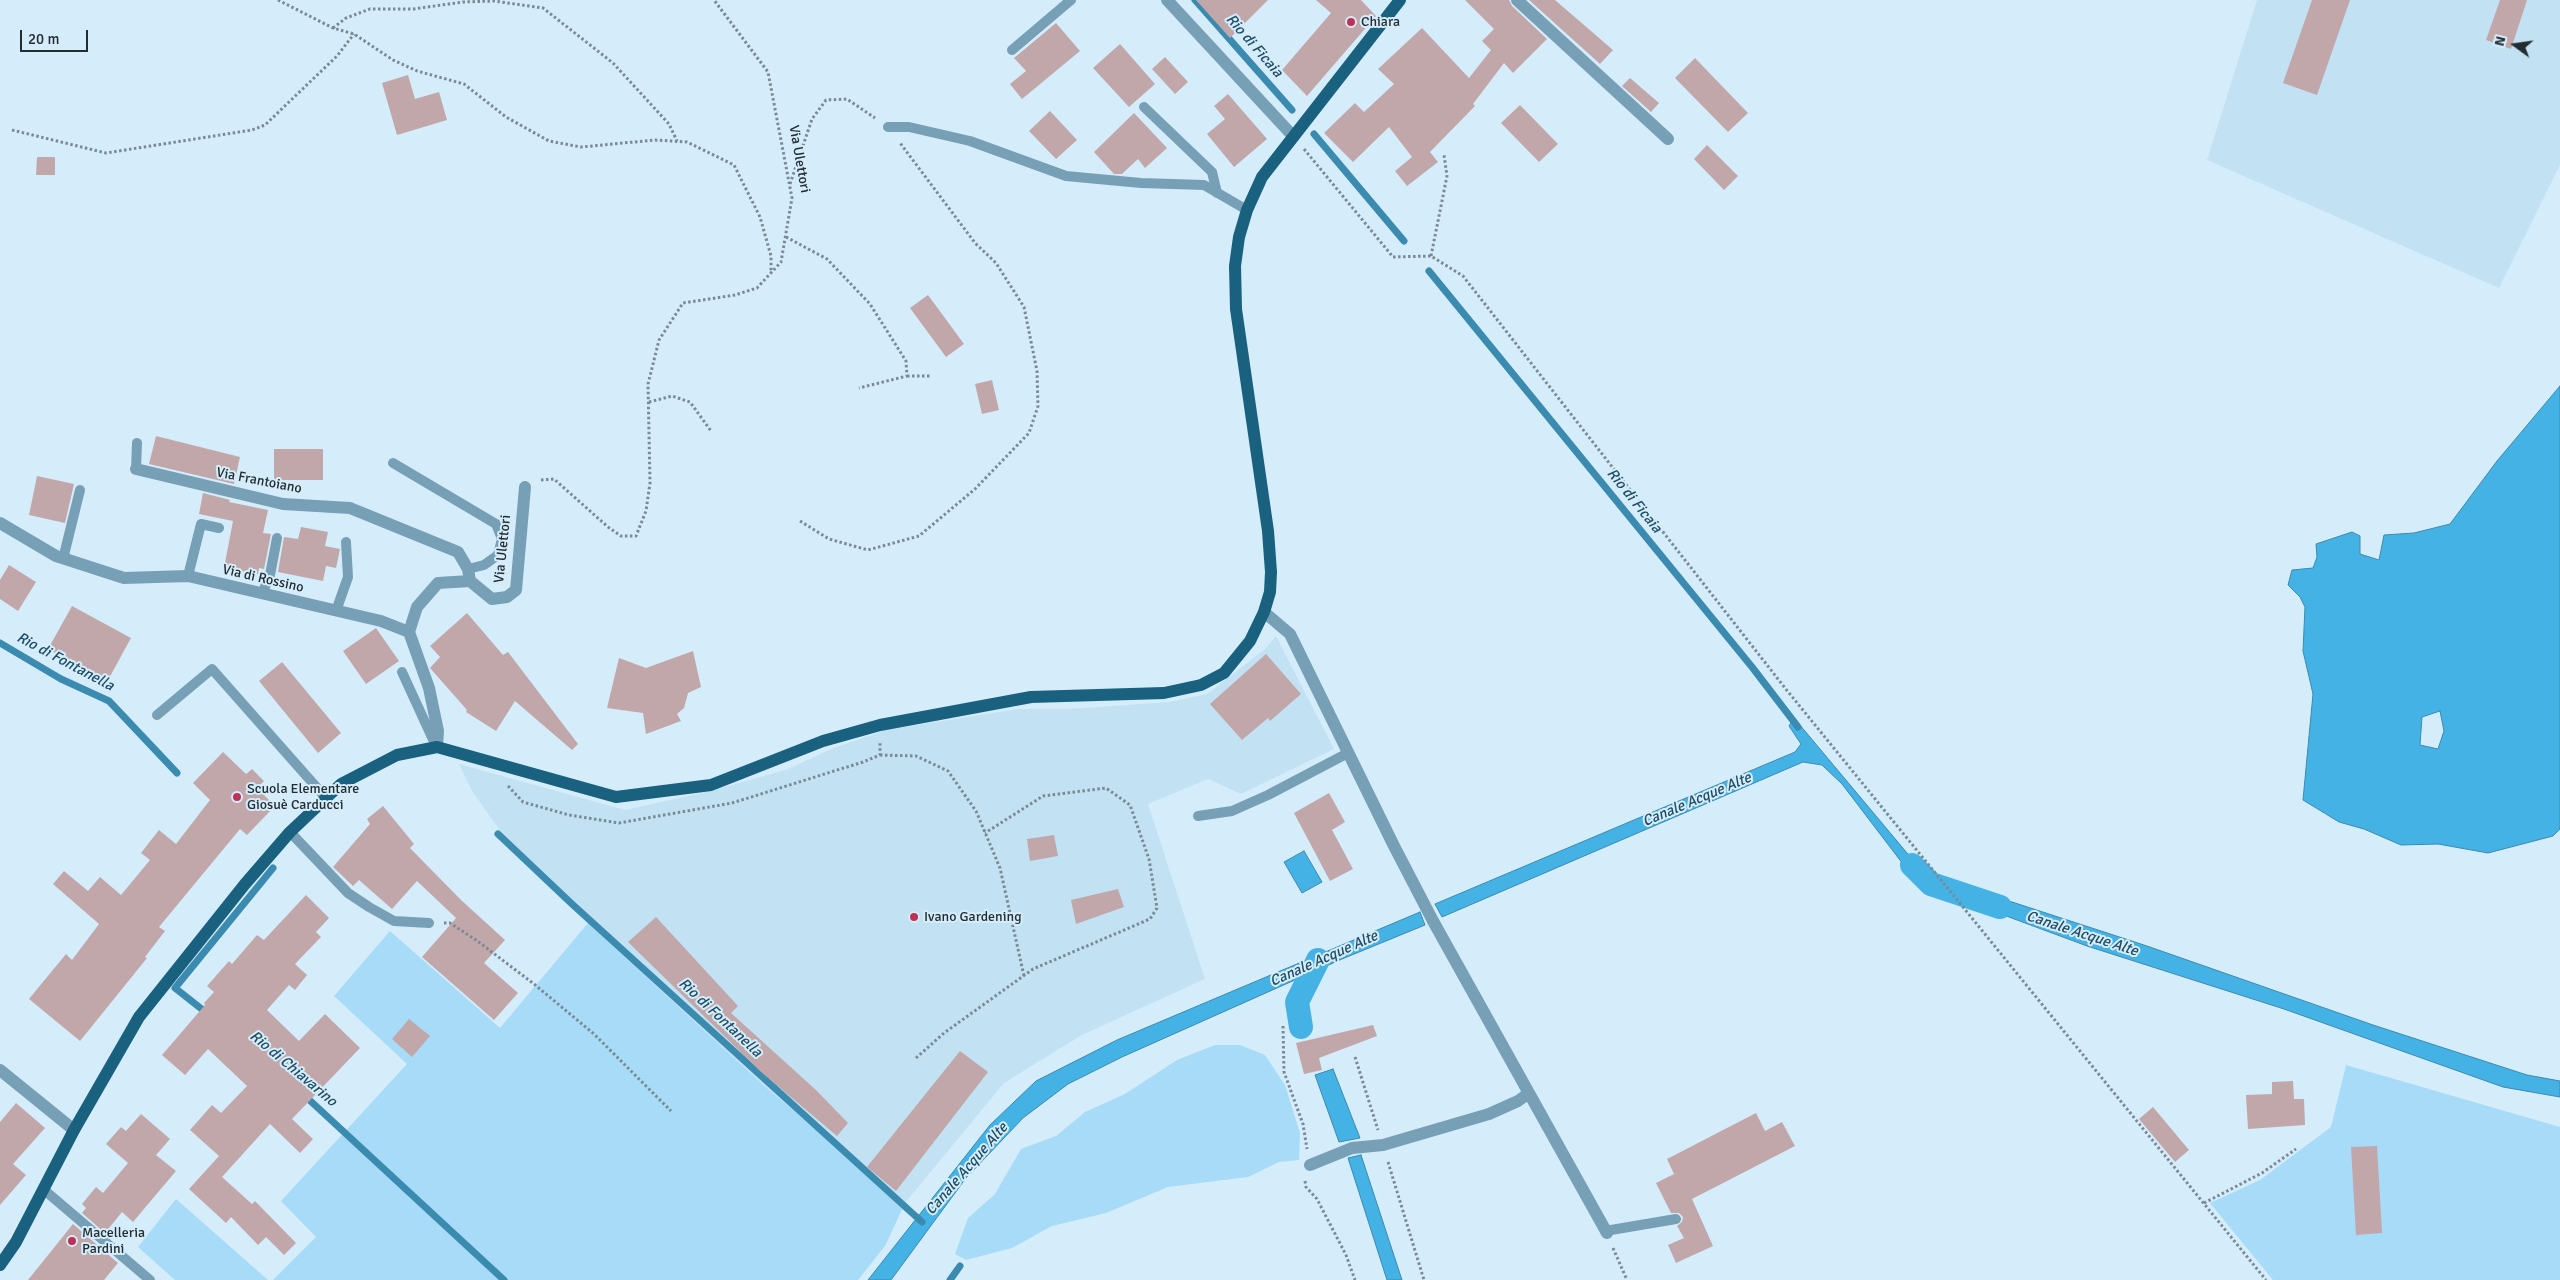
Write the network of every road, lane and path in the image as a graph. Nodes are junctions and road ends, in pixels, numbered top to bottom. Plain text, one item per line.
1 (278, 0) edge
2 (714, 0) edge
3 (1071, 0) edge
4 (1166, 0) edge
5 (1400, 0) edge
6 (1517, 0) edge
7 (333, 28) junction
8 (354, 34) junction
9 (1012, 50) dead end
10 (1144, 107) dead end
11 (888, 127) junction
12 (12, 130) dead end
13 (1292, 135) junction
14 (1668, 140) dead end
15 (678, 141) junction
16 (1444, 155) dead end
17 (790, 184) junction
18 (1218, 193) junction
19 (1247, 210) junction
20 (786, 236) junction
21 (1431, 256) junction
22 (771, 273) junction
23 (907, 376) junction
24 (932, 376) dead end
25 (859, 388) dead end
26 (648, 402) junction
27 (711, 431) dead end
28 (137, 443) dead end
29 (394, 463) dead end
30 (136, 469) joint
31 (525, 487) joint
32 (80, 490) dead end
33 (800, 521) dead end
34 (0, 524) edge
35 (219, 528) dead end
36 (277, 538) dead end
37 (346, 542) dead end
38 (63, 559) junction
39 (469, 575) junction
40 (188, 576) junction
41 (262, 594) junction
42 (336, 611) junction
43 (1264, 612) junction
44 (409, 632) junction
45 (402, 672) dead end
46 (157, 715) dead end
47 (437, 747) junction
48 (1348, 753) junction
49 (880, 755) dead end
50 (326, 798) junction
51 (1198, 816) dead end
52 (290, 832) junction
53 (985, 833) junction
54 (429, 923) joint
55 (1024, 976) junction
56 (1354, 1057) dead end
57 (916, 1058) dead end
58 (0, 1070) edge
59 (1529, 1093) junction
60 (671, 1111) dead end
61 (74, 1130) junction
62 (1383, 1145) junction
63 (2296, 1149) dead end
64 (1310, 1165) dead end
65 (43, 1189) junction
66 (2204, 1203) junction
67 (1676, 1219) dead end
68 (1606, 1232) junction
69 (0, 1265) edge
70 (150, 1280) edge
71 (1424, 1280) edge
72 (1627, 1280) edge
73 (2266, 1280) edge

1 - 7 path
2 - 17 path, Via Ulettori
3 - 9 lane
4 - 13 street
5 - 13 main road
6 - 14 street
7 - 8 path
7 - 15 path
8 - 12 path
8 - 15 path
10 - 18 lane
11 - 17 path
11 - 18 lane
11 - 33 path
13 - 19 main road
13 - 21 path
15 - 22 path
16 - 21 path
17 - 20 path, Via Ulettori
18 - 19 lane
19 - 43 main road
20 - 22 path, Via Ulettori
20 - 23 path
21 - 66 path
22 - 26 path, Via Ulettori
23 - 24 path
23 - 25 path
26 - 27 path
26 - 31 path, Via Ulettori
28 - 30 lane
29 - 39 lane
30 - 39 street, Via Frantoiano
31 - 39 street, Via Ulettori
32 - 38 lane
34 - 38 street, Via di Rossino
35 - 40 lane
36 - 41 lane
37 - 42 lane
38 - 40 street, Via di Rossino
39 - 44 street
40 - 41 street, Via di Rossino
41 - 42 street, Via di Rossino
42 - 44 street, Via di Rossino
43 - 47 main road
43 - 48 street
44 - 47 street
45 - 47 lane
46 - 50 lane
47 - 50 main road
48 - 51 lane
48 - 59 street
49 - 53 path
50 - 52 main road
52 - 54 lane
52 - 61 main road
53 - 55 path
53 - 55 path
54 - 60 path
55 - 57 path
56 - 62 path
58 - 61 street
59 - 62 street
59 - 68 street
61 - 65 main road
62 - 64 street
62 - 71 path
63 - 66 path
65 - 69 main road
65 - 70 lane
66 - 73 path
67 - 68 lane
68 - 72 path

